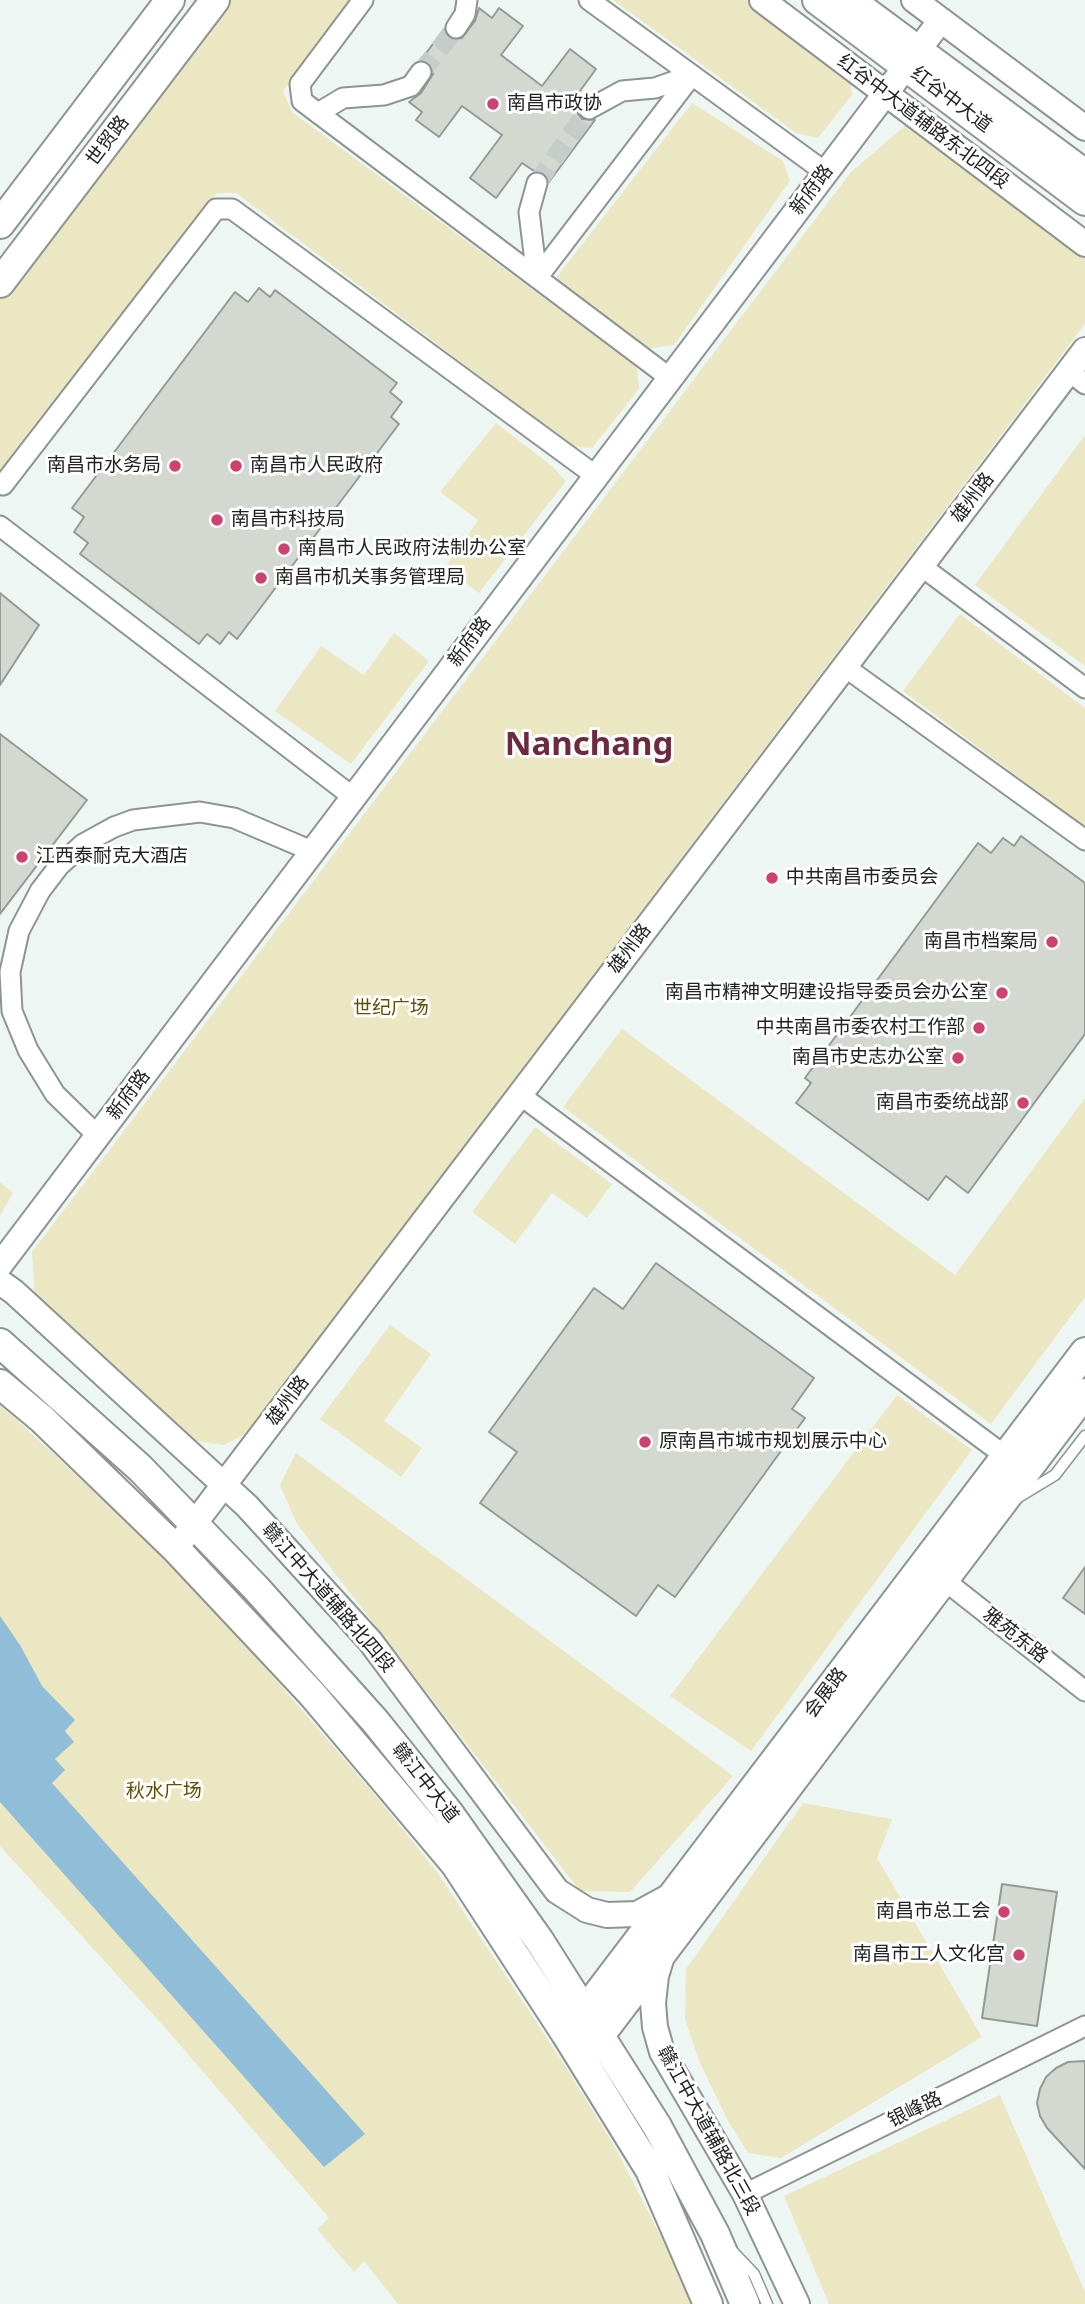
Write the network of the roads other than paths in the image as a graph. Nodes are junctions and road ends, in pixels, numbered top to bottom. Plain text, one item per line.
1 (170, 0) edge
2 (215, 0) edge
3 (363, 0) edge
4 (467, 0) edge
5 (589, 0) edge
6 (762, 0) edge
7 (817, 0) edge
8 (850, 0) edge
9 (914, 0) edge
10 (941, 19) junction
11 (456, 28) tunnel mouth
12 (911, 58) junction
13 (421, 72) tunnel mouth
14 (692, 75) junction
15 (885, 93) junction
16 (589, 109) tunnel mouth
17 (318, 113) junction
18 (1085, 128) edge
19 (825, 172) junction
20 (1085, 174) edge
21 (537, 183) tunnel mouth
22 (1085, 201) edge
23 (0, 224) edge
24 (1085, 244) edge
25 (537, 278) junction
26 (0, 283) edge
27 (1085, 350) edge
28 (1077, 377) edge
29 (670, 378) junction
30 (596, 476) junction
31 (3, 485) dead end
32 (0, 526) edge
33 (921, 566) junction
34 (845, 667) junction
35 (1085, 688) edge
36 (353, 797) junction
37 (1085, 840) edge
38 (313, 851) junction
39 (520, 1095) junction
40 (98, 1136) junction
41 (0, 1265) edge
42 (0, 1282) edge
43 (0, 1343) edge
44 (1085, 1352) edge
45 (0, 1384) edge
46 (1085, 1392) edge
47 (1085, 1436) edge
48 (1016, 1463) junction
49 (224, 1485) junction
50 (996, 1511) junction
51 (195, 1524) junction
52 (176, 1549) junction
53 (944, 1580) junction
54 (1085, 1691) edge
55 (673, 1895) junction
56 (664, 1951) junction
57 (585, 2012) junction
58 (1085, 2025) edge
59 (566, 2034) junction
60 (600, 2036) junction
61 (581, 2060) junction
62 (745, 2194) junction
63 (715, 2234) junction
64 (708, 2304) edge
65 (745, 2304) edge
66 (766, 2304) edge
67 (797, 2304) edge

1 - 23 main road, 世贸路
2 - 26 main road, 世贸路
3 - 17 street
4 - 11 street
5 - 14 street
6 - 15 street, 红谷中大道辅路东北四段
7 - 12 main road, 红谷中大道
8 - 12 main road, 红谷中大道
9 - 10 street
10 - 12 street, 新府路
10 - 18 street
12 - 15 street, 新府路
12 - 20 main road, 红谷中大道
12 - 22 main road, 红谷中大道
13 - 17 street
14 - 16 street
14 - 19 street
14 - 25 street
15 - 19 street, 新府路
15 - 24 street, 红谷中大道辅路东北四段
17 - 25 street
19 - 29 street, 新府路
21 - 25 street
25 - 29 street
27 - 28 street, 雄州路
28 - 33 street, 雄州路
29 - 30 street, 新府路
30 - 31 street
30 - 36 street, 新府路
32 - 36 street
33 - 34 street, 雄州路
33 - 35 street
34 - 37 street
34 - 39 street, 雄州路
36 - 38 street, 新府路
38 - 40 street, 新府路
38 - 40 street
39 - 48 street
39 - 49 street, 雄州路
40 - 41 street, 新府路
42 - 49 street, 赣江中大道辅路北四段
43 - 51 main road, 赣江中大道
44 - 48 main road, 会展路
45 - 52 main road, 赣江中大道
46 - 48 main road, 会展路
47 - 50 lane
48 - 50 main road, 会展路
48 - 55 main road, 会展路
49 - 51 street, 雄州路
49 - 55 street, 赣江中大道辅路北四段
50 - 53 main road, 会展路
51 - 52 street, 雄州路
51 - 57 main road, 赣江中大道
52 - 59 main road, 赣江中大道
53 - 54 street, 雅苑东路
53 - 56 main road, 会展路
55 - 57 main road, 会展路
56 - 60 main road, 会展路
56 - 62 street, 赣江中大道辅路北三段
57 - 59 main road, 会展路
57 - 60 main road, 赣江中大道
58 - 62 street, 银峰路
59 - 61 main road, 赣江中大道
60 - 61 main road, 会展路
60 - 63 main road, 赣江中大道
61 - 64 main road, 赣江中大道
62 - 67 street, 赣江中大道辅路北三段
63 - 65 main road, 赣江中大道
63 - 66 lane

